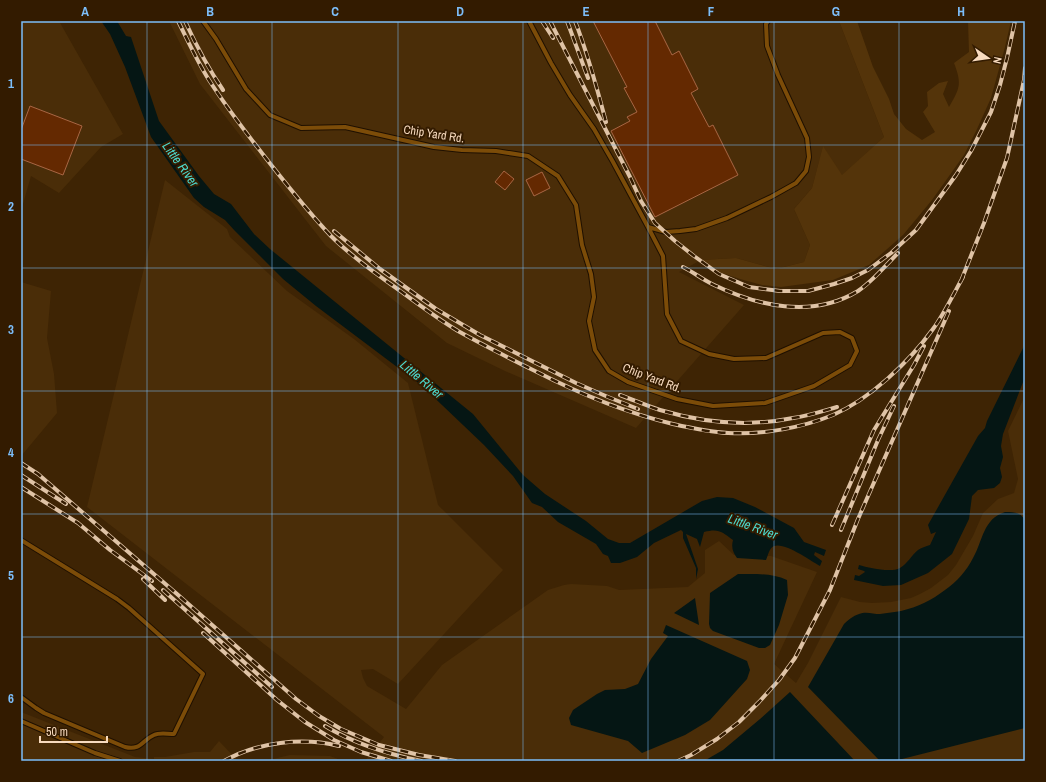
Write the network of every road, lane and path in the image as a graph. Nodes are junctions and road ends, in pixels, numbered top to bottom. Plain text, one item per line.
1 (203, 21) edge
2 (529, 21) edge
3 (768, 21) edge
4 (648, 227) junction
5 (21, 540) edge
6 (21, 697) edge
7 (21, 721) edge
8 (120, 761) edge

1 - 4 lane, Chip Yard Rd.
2 - 4 lane, Chip Yard Rd.
3 - 4 lane
5 - 6 lane
7 - 8 lane

